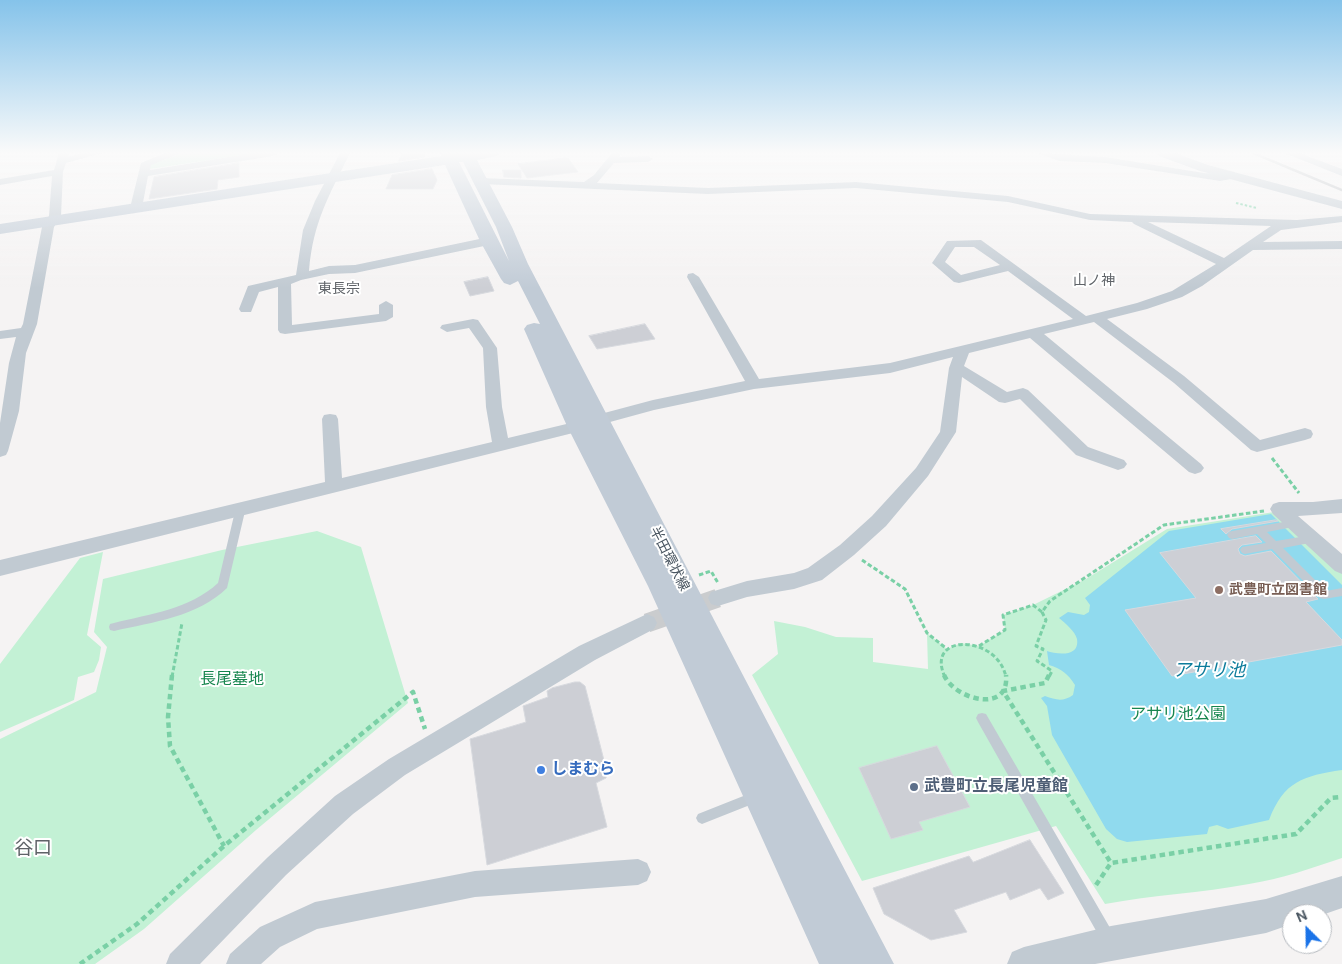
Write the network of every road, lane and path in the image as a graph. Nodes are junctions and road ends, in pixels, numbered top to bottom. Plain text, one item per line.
1 (56, 198) edge
2 (138, 198) edge
3 (201, 198) edge
4 (322, 198) edge
5 (477, 198) edge
6 (489, 198) edge
7 (997, 198) edge
8 (1316, 198) edge
9 (1342, 205) edge
10 (136, 208) junction
11 (1131, 218) junction
12 (51, 222) junction
13 (1297, 223) junction
14 (1338, 225) edge
15 (0, 229) edge
16 (489, 241) junction
17 (1342, 245) edge
18 (1249, 246) junction
19 (1224, 263) junction
20 (1009, 267) junction
21 (302, 276) junction
22 (693, 277) dead end
23 (285, 282) junction
24 (386, 306) dead end
25 (246, 310) dead end
26 (1091, 320) junction
27 (447, 328) dead end
28 (25, 332) junction
29 (1033, 334) junction
30 (0, 335) edge
31 (959, 360) junction
32 (7, 378) edge
33 (754, 384) junction
34 (330, 419) dead end
35 (589, 423) junction
36 (1305, 434) dead end
37 (1263, 445) junction
38 (501, 446) junction
39 (0, 451) edge
40 (1118, 464) dead end
41 (1195, 468) dead end
42 (334, 487) junction
43 (1342, 506) edge
44 (241, 507) junction
45 (1279, 509) junction
46 (1313, 509) junction
47 (1296, 524) junction
48 (1258, 530) junction
49 (1232, 535) dead end
50 (1312, 538) junction
51 (1273, 546) junction
52 (847, 550) junction
53 (1245, 550) dead end
54 (1342, 566) edge
55 (0, 568) edge
56 (693, 576) dead end
57 (1342, 592) edge
58 (722, 597) joint
59 (185, 608) junction
60 (1042, 612) junction
61 (647, 623) tunnel mouth
62 (114, 627) dead end
63 (979, 646) junction
64 (947, 649) junction
65 (1003, 691) junction
66 (982, 718) dead end
67 (430, 747) junction
68 (760, 796) junction
69 (1342, 797) edge
70 (702, 818) dead end
71 (224, 846) junction
72 (1111, 863) junction
73 (638, 872) dead end
74 (1342, 892) edge
75 (1086, 898) junction
76 (1111, 943) junction
77 (80, 964) edge
78 (180, 964) edge
79 (240, 964) edge
80 (840, 964) edge
81 (874, 964) edge
82 (1024, 964) edge

1 - 12 street
2 - 10 street
3 - 10 main road
4 - 21 street
5 - 16 main road, 半田環状線
6 - 35 main road, 半田環状線
7 - 11 street
8 - 9 street
10 - 12 main road
11 - 13 street
11 - 19 street
12 - 15 main road
12 - 28 street
13 - 14 street
13 - 18 street
16 - 21 street
16 - 35 main road, 半田環状線
17 - 18 street
18 - 19 street
19 - 26 street
20 - 20 street
20 - 26 street
21 - 23 street
22 - 33 street
23 - 24 street
23 - 25 street
26 - 29 street
26 - 37 street
27 - 38 street
28 - 30 street
28 - 32 street
29 - 31 street
29 - 41 street
31 - 33 street
31 - 40 street
31 - 52 street
32 - 39 street
33 - 35 street
34 - 42 street
35 - 38 street
35 - 68 main road, 半田環状線
35 - 81 main road, 半田環状線
36 - 37 street
37 - 46 path
38 - 42 street
42 - 44 street
43 - 46 street
44 - 55 street
44 - 59 lane
45 - 46 street
45 - 47 street
45 - 60 path
47 - 48 lane
47 - 50 street
48 - 49 lane
48 - 51 lane
50 - 51 lane
50 - 54 street
51 - 53 lane
51 - 57 lane
52 - 58 street
52 - 64 path
56 - 58 path
59 - 62 lane
59 - 71 path
60 - 63 path
60 - 65 path
61 - 67 street
63 - 64 path
63 - 65 path
64 - 65 path
65 - 72 path
66 - 75 lane
67 - 71 path
67 - 78 street
68 - 70 lane
68 - 80 main road, 半田環状線
69 - 72 path
71 - 77 path
72 - 75 path
73 - 79 street
74 - 76 street
75 - 76 lane
76 - 82 street

